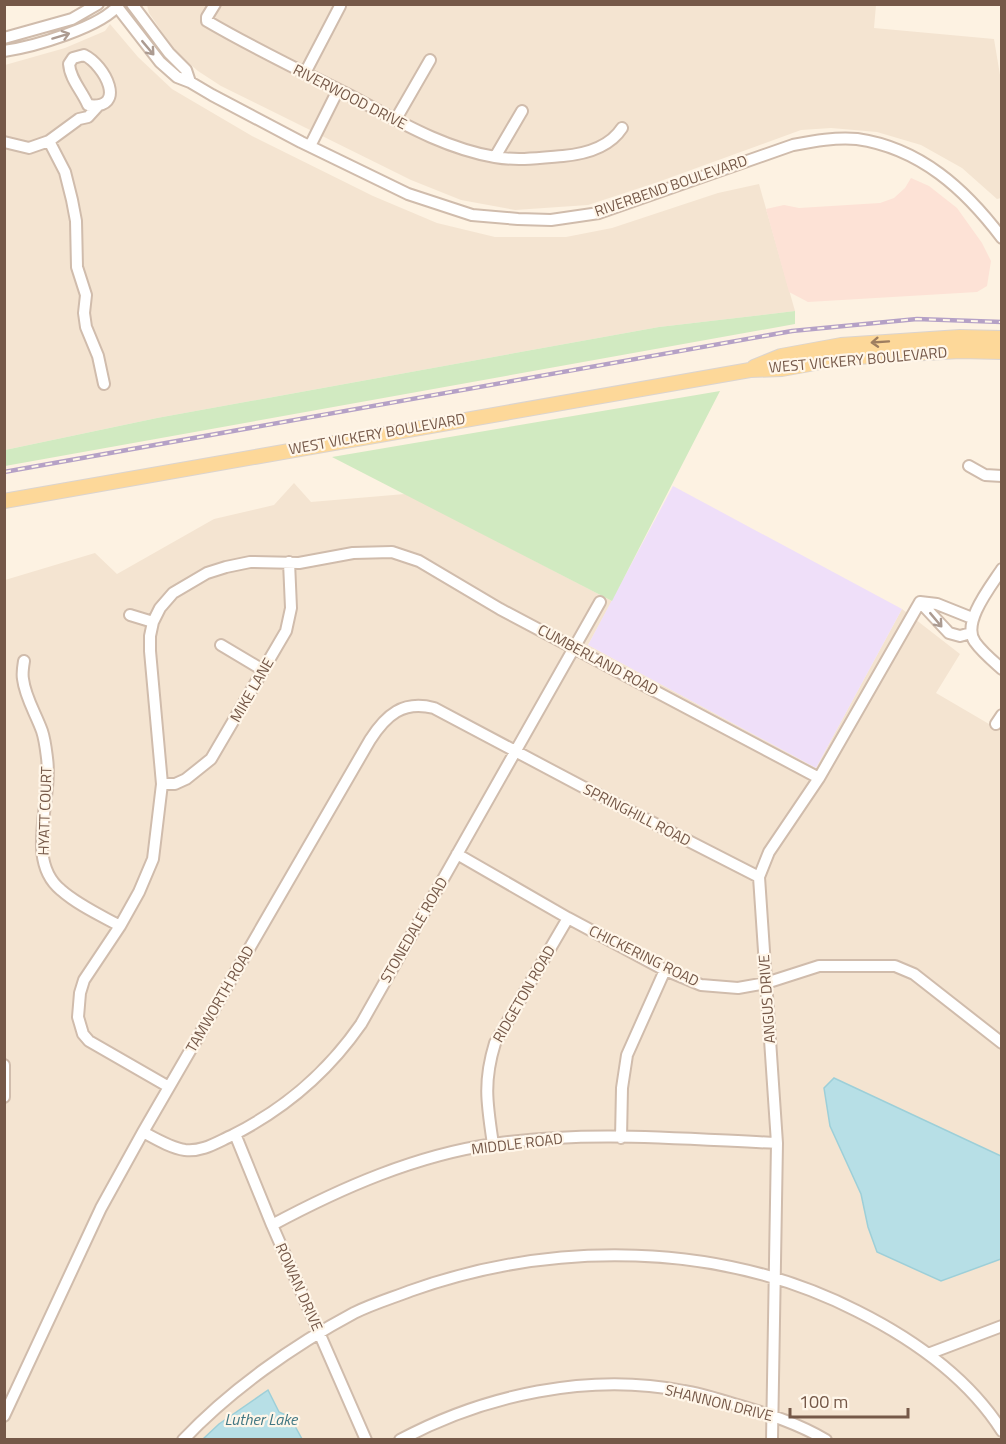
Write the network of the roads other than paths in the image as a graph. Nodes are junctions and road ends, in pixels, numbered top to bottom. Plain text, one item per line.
1 (98, 4) edge
2 (132, 4) edge
3 (215, 4) edge
4 (117, 6) edge
5 (340, 6) dead end
6 (4, 38) edge
7 (4, 51) edge
8 (430, 60) dead end
9 (305, 73) junction
10 (190, 82) junction
11 (338, 90) junction
12 (93, 106) junction
13 (522, 111) dead end
14 (396, 120) junction
15 (622, 128) dead end
16 (50, 141) junction
17 (4, 142) edge
18 (310, 146) junction
19 (495, 158) junction
20 (1002, 238) edge
21 (1002, 338) edge
22 (1002, 352) edge
23 (750, 370) junction
24 (105, 384) dead end
25 (969, 466) dead end
26 (1002, 476) edge
27 (4, 501) edge
28 (289, 562) junction
29 (1002, 569) edge
30 (600, 602) dead end
31 (920, 602) junction
32 (130, 615) dead end
33 (972, 618) junction
34 (153, 622) junction
35 (971, 633) junction
36 (221, 645) dead end
37 (574, 648) junction
38 (24, 661) dead end
39 (1002, 669) edge
40 (263, 670) junction
41 (516, 751) junction
42 (819, 778) junction
43 (162, 784) junction
44 (457, 854) junction
45 (759, 877) junction
46 (567, 918) junction
47 (120, 926) junction
48 (665, 970) junction
49 (766, 983) junction
50 (1002, 1043) edge
51 (4, 1065) edge
52 (169, 1087) junction
53 (4, 1097) edge
54 (143, 1132) junction
55 (235, 1134) junction
56 (621, 1138) junction
57 (777, 1143) junction
58 (493, 1144) junction
59 (272, 1225) junction
60 (775, 1278) junction
61 (1002, 1326) edge
62 (320, 1334) junction
63 (928, 1354) junction
64 (4, 1416) edge
65 (773, 1416) junction
66 (1002, 1431) edge
67 (183, 1440) edge
68 (366, 1440) edge
69 (400, 1440) edge
70 (772, 1440) edge
71 (826, 1440) edge

1 - 6 street
2 - 10 street, RIVERBEND BOULEVARD
3 - 9 street, RIVERWOOD DRIVE
7 -> 4 street
4 -> 10 street, RIVERBEND BOULEVARD
5 - 9 street
8 - 14 street
9 - 11 street, RIVERWOOD DRIVE
10 - 18 street, RIVERBEND BOULEVARD
11 - 14 street, RIVERWOOD DRIVE
11 - 18 street
12 - 12 street
12 - 16 street
13 - 19 street
14 - 19 street, RIVERWOOD DRIVE
15 - 19 street, RIVERWOOD DRIVE
16 - 17 street
16 - 24 street
18 - 20 street, RIVERBEND BOULEVARD
21 -> 23 main road, WEST VICKERY BOULEVARD
22 - 23 main road, WEST VICKERY BOULEVARD
23 - 27 main road, WEST VICKERY BOULEVARD
25 - 26 street
28 - 34 street, CUMBERLAND ROAD
28 - 37 street, CUMBERLAND ROAD
28 - 40 street, MIKE LANE
29 - 33 street
30 - 37 street, STONEDALE ROAD
31 - 33 street
31 -> 35 street
31 - 42 street, ANGUS DRIVE
32 - 34 street
33 - 35 street
34 - 43 street
35 - 39 street
36 - 40 street
37 - 41 street, STONEDALE ROAD
37 - 42 street, CUMBERLAND ROAD
38 - 47 street, HYATT COURT
40 - 43 street, MIKE LANE
41 - 44 street, STONEDALE ROAD
41 - 45 street, SPRINGHILL ROAD
41 - 52 street, TAMWORTH ROAD
42 - 45 street, ANGUS DRIVE
43 - 47 street
44 - 46 street, CHICKERING ROAD
44 - 55 street, STONEDALE ROAD
45 - 49 street, ANGUS DRIVE
46 - 48 street, CHICKERING ROAD
46 - 58 street, RIDGETON ROAD
47 - 52 street
48 - 49 street, CHICKERING ROAD
48 - 56 street
49 - 50 street, CHICKERING ROAD
49 - 57 street, ANGUS DRIVE
51 - 53 street
52 - 54 street, TAMWORTH ROAD
54 - 55 street, STONEDALE ROAD
54 - 64 street, TAMWORTH ROAD
55 - 59 street, ROWAN DRIVE
56 - 57 street, MIDDLE ROAD
56 - 58 street, MIDDLE ROAD
57 - 60 street, ANGUS DRIVE
58 - 59 street, MIDDLE ROAD
59 - 62 street, ROWAN DRIVE
60 - 62 street
60 - 63 street
60 - 65 street, ANGUS DRIVE
61 - 63 street
62 - 67 street
62 - 68 street, ROWAN DRIVE
63 - 66 street
65 - 69 street, SHANNON DRIVE
65 - 70 street, ANGUS DRIVE
65 - 71 street, SHANNON DRIVE

